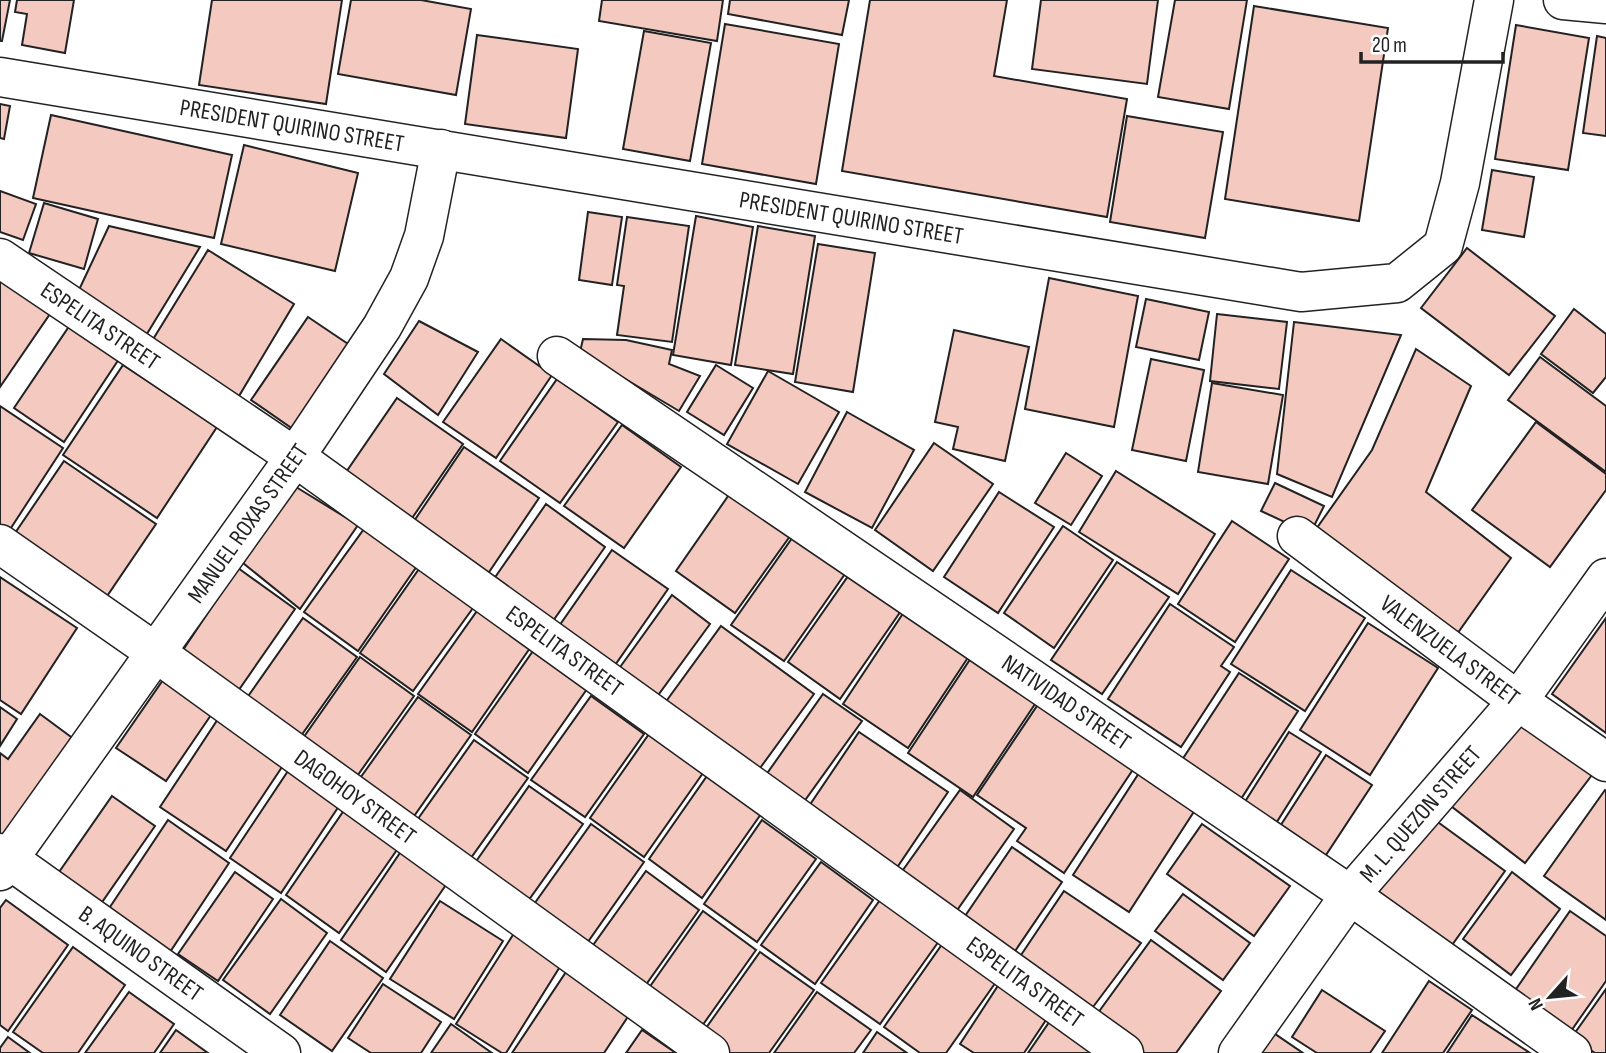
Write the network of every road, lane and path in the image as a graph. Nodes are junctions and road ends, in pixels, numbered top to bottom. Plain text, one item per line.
1 (1494, 0) edge
2 (1563, 0) edge
3 (1606, 4) edge
4 (0, 77) edge
5 (441, 149) junction
6 (0, 258) edge
7 (557, 356) dead end
8 (295, 457) junction
9 (1297, 536) dead end
10 (0, 544) edge
11 (1606, 578) edge
12 (155, 652) junction
13 (1518, 701) junction
14 (1606, 762) edge
15 (3, 861) edge
16 (1350, 895) junction
17 (281, 1053) edge
18 (710, 1053) edge
19 (1124, 1053) edge
20 (1238, 1053) edge
21 (1572, 1053) edge

1 - 5 street, PRESIDENT QUIRINO STREET
2 - 3 street
4 - 5 street, PRESIDENT QUIRINO STREET
5 - 8 street, MANUEL ROXAS STREET
6 - 8 street, ESPELITA STREET
7 - 16 street, NATIVIDAD STREET
8 - 12 street, MANUEL ROXAS STREET
8 - 19 street, ESPELITA STREET
9 - 13 street, VALENZUELA STREET
10 - 12 street, DAGOHOY STREET
11 - 13 street, M. L. QUEZON STREET
12 - 15 street, MANUEL ROXAS STREET
12 - 18 street, DAGOHOY STREET
13 - 14 street, VALENZUELA STREET
13 - 16 street, M. L. QUEZON STREET
15 - 17 street, B. AQUINO STREET
16 - 20 street, M. L. QUEZON STREET
16 - 21 street, NATIVIDAD STREET

